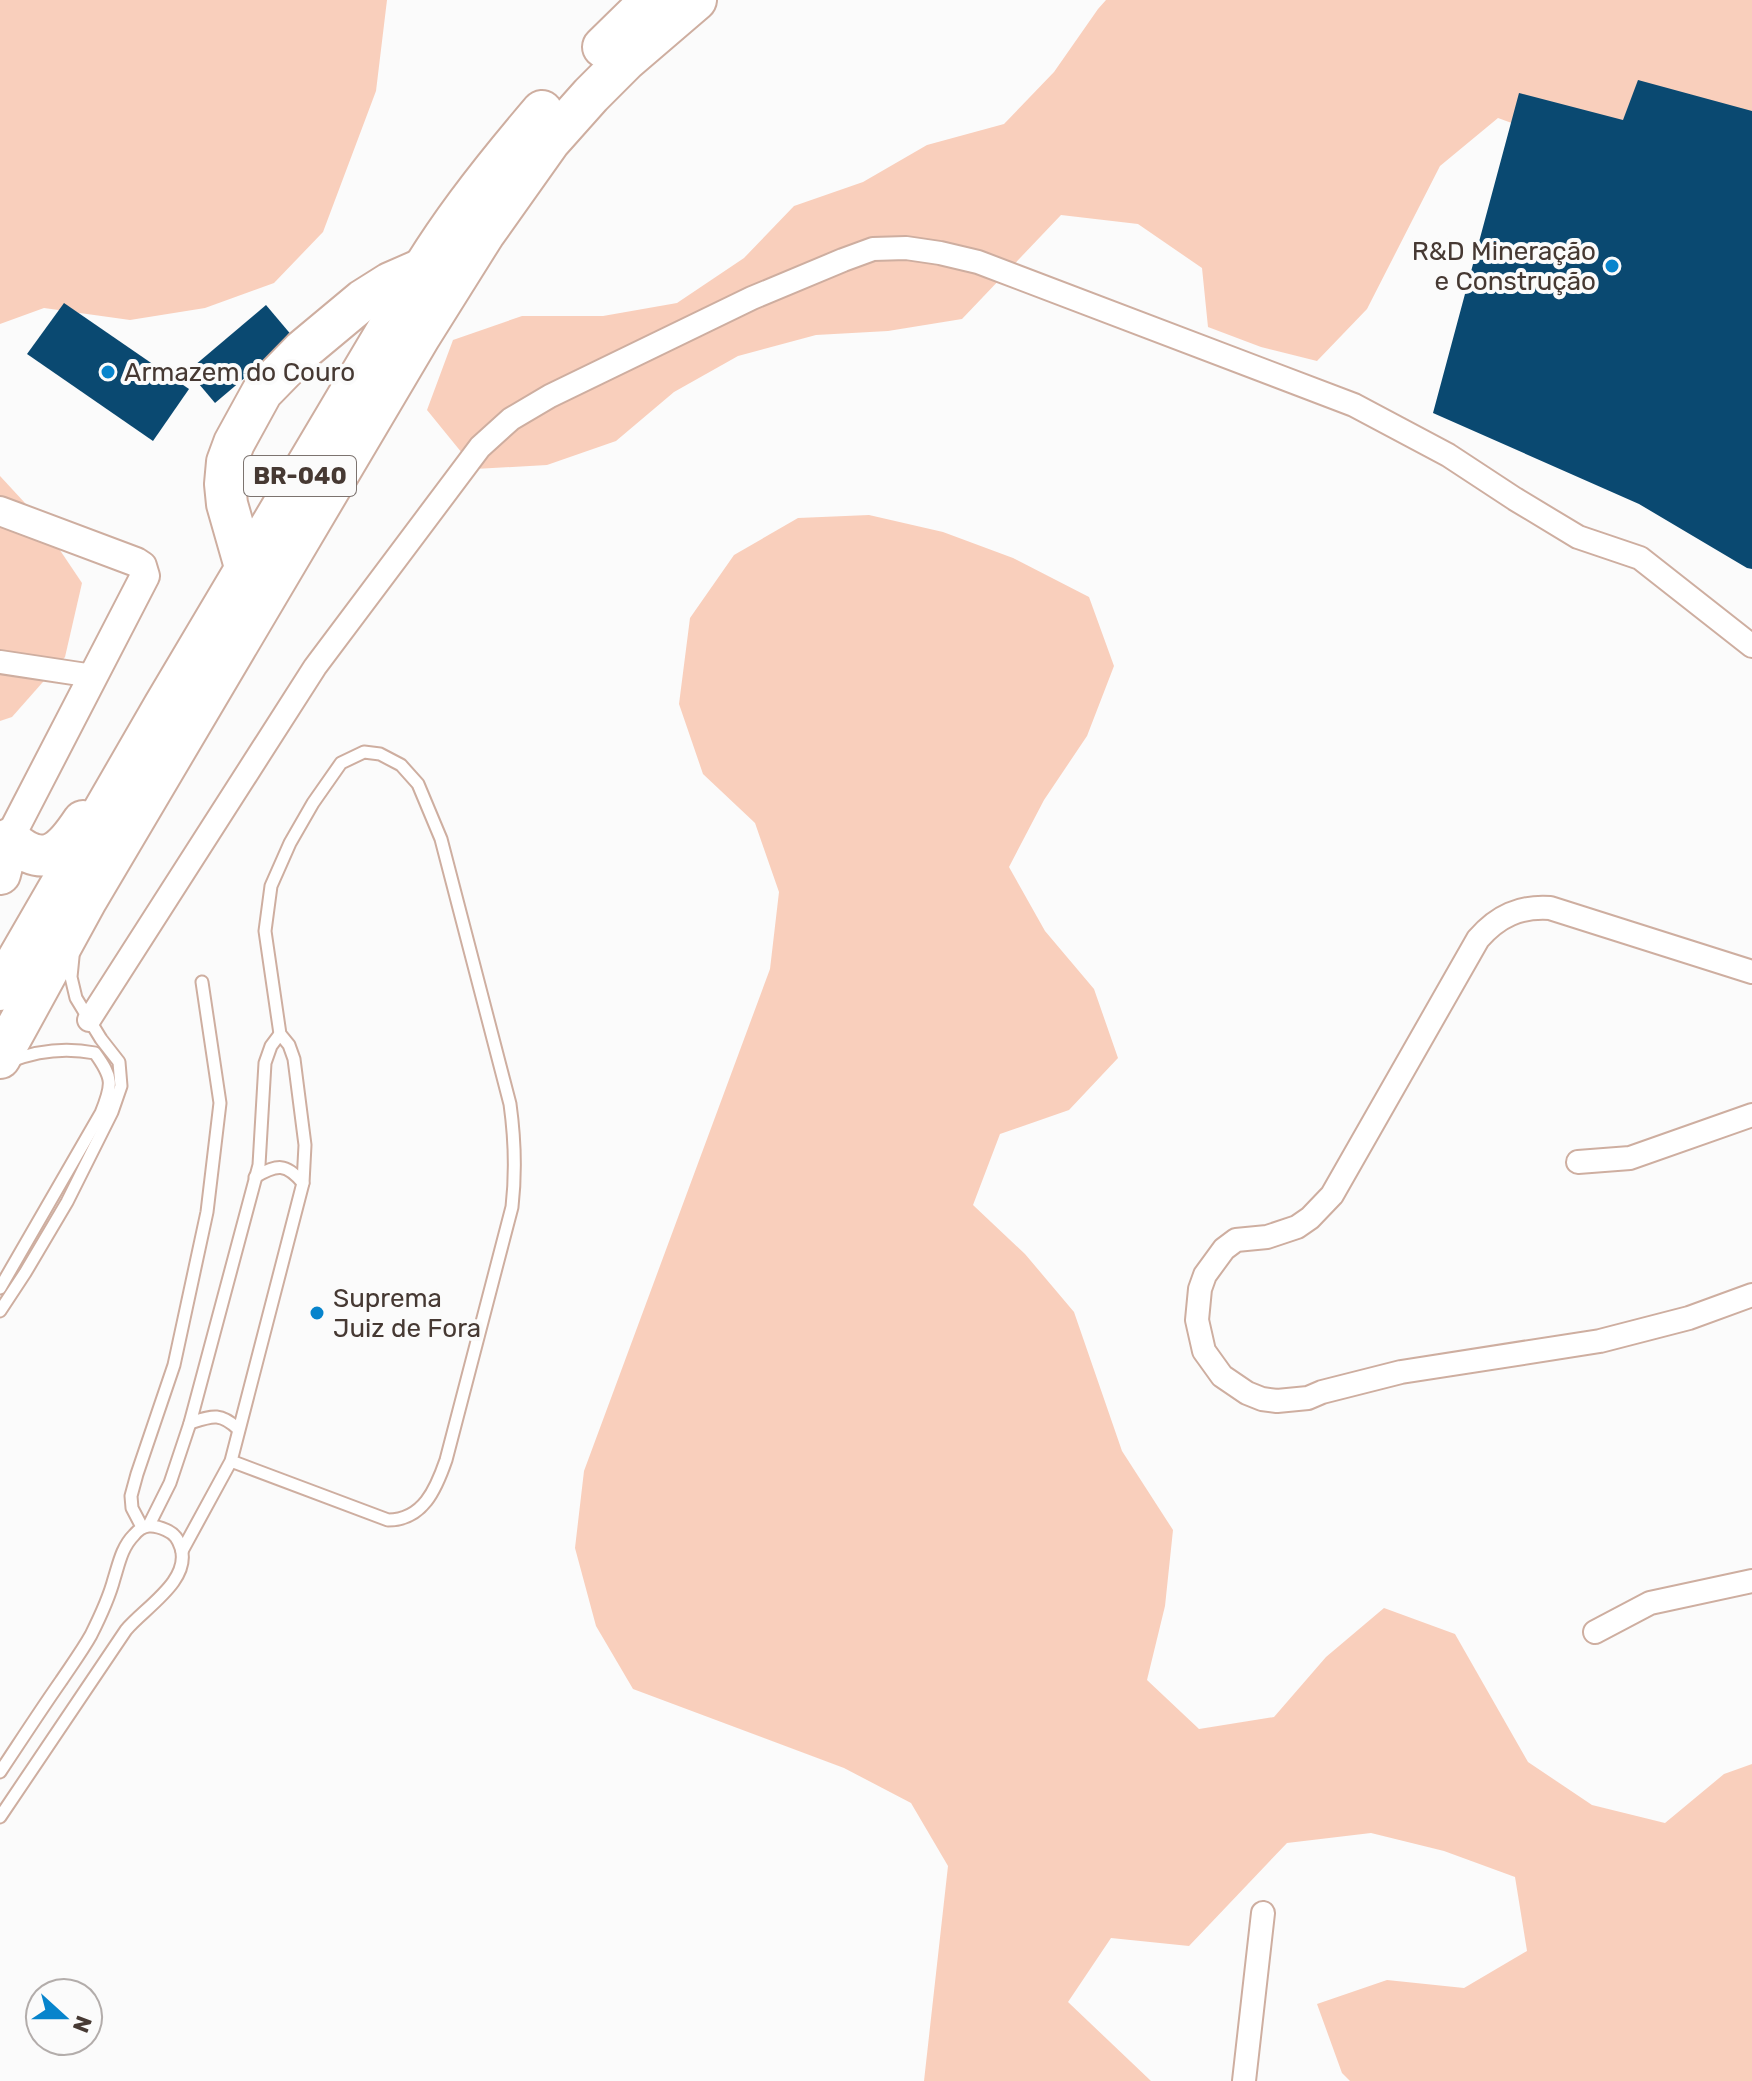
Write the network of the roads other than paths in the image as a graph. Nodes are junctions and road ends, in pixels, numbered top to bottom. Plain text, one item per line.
1 (651, 0) edge
2 (696, 0) edge
3 (422, 269) junction
4 (0, 511) edge
5 (245, 567) junction
6 (1752, 646) edge
7 (0, 662) edge
8 (93, 676) junction
9 (164, 706) junction
10 (5, 856) edge
11 (87, 899) junction
12 (1752, 972) edge
13 (202, 982) dead end
14 (0, 990) edge
15 (95, 1029) junction
16 (280, 1034) junction
17 (95, 1053) junction
18 (0, 1058) edge
19 (0, 1068) edge
20 (1752, 1115) edge
21 (1578, 1162) dead end
22 (255, 1177) junction
23 (303, 1183) junction
24 (0, 1288) edge
25 (1752, 1295) edge
26 (0, 1311) edge
27 (190, 1423) junction
28 (238, 1429) junction
29 (231, 1461) junction
30 (145, 1526) junction
31 (182, 1551) junction
32 (1752, 1581) edge
33 (1595, 1632) dead end
34 (0, 1772) edge
35 (0, 1817) edge
36 (1263, 1913) dead end
37 (1244, 2081) edge

1 - 3 highway, BR-040
2 - 11 highway, BR-040
3 - 5 highway, BR-040
3 - 5 highway
4 - 8 street
5 - 9 highway, BR-040
6 - 15 street
7 - 8 street
8 - 10 street
9 - 10 highway
9 - 14 highway, BR-040
11 - 15 lane
11 - 18 highway, BR-040
12 - 25 street
13 - 30 lane
15 - 17 lane
15 - 26 lane
16 - 22 lane
16 - 23 lane
16 - 29 lane
17 - 19 lane
17 - 24 lane
20 - 21 street
22 - 23 lane
22 - 27 lane
23 - 28 lane
27 - 28 lane
27 - 30 lane
28 - 29 lane
29 - 31 lane
30 - 31 lane
30 - 34 lane
31 - 35 lane
32 - 33 street
36 - 37 street

